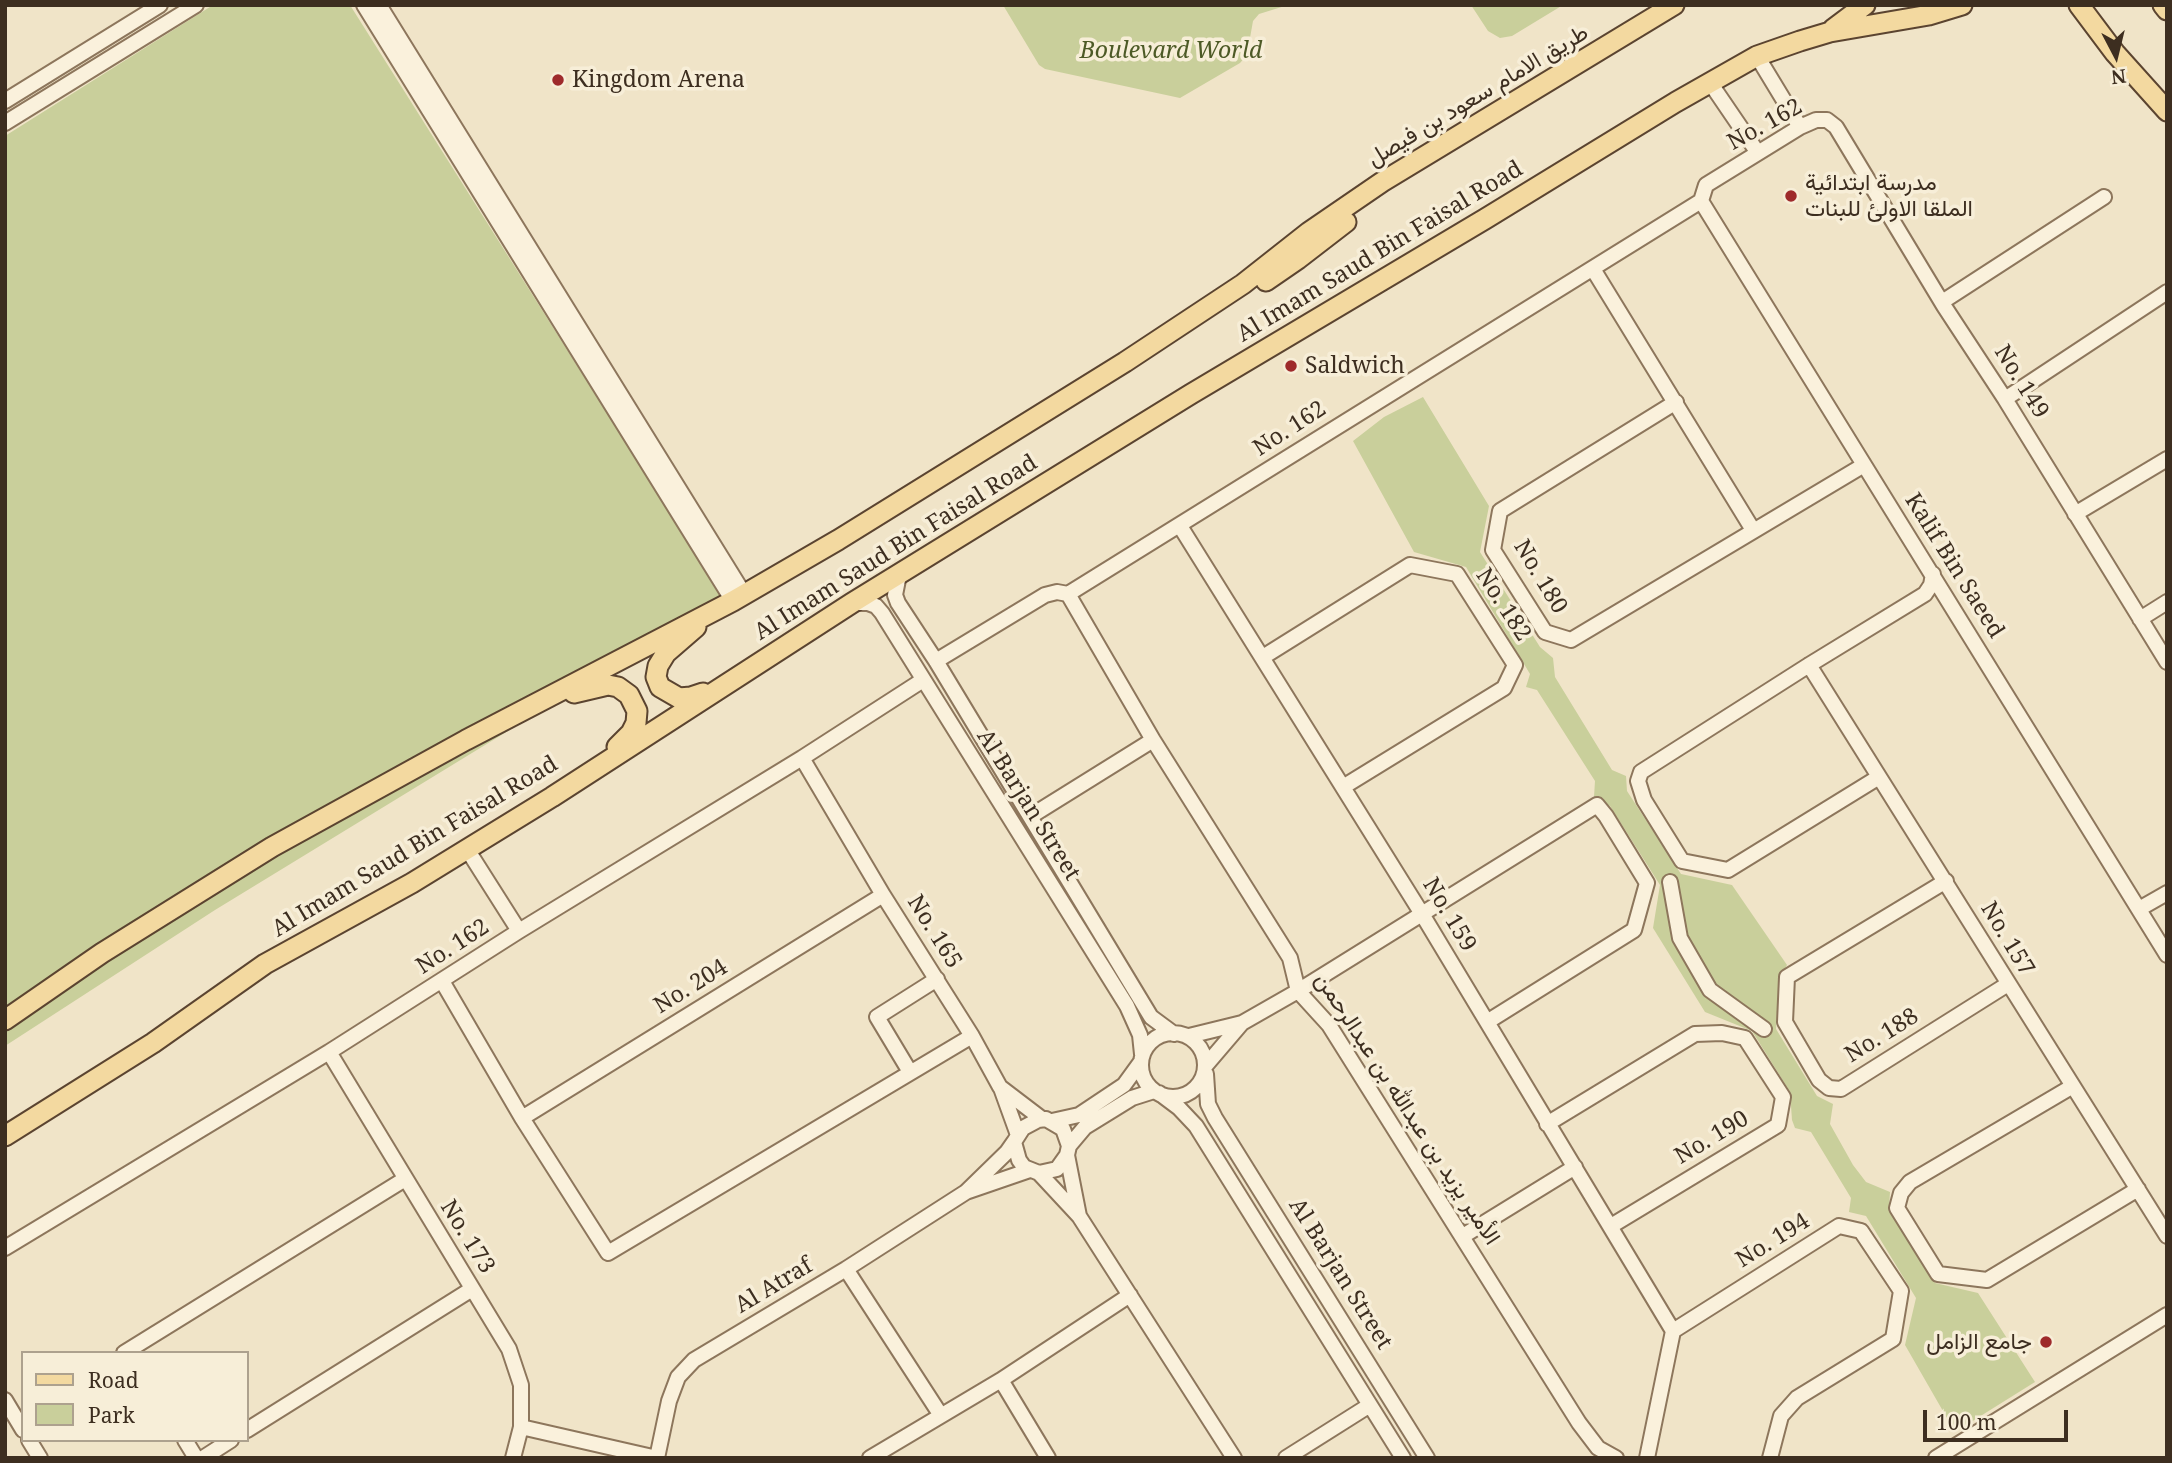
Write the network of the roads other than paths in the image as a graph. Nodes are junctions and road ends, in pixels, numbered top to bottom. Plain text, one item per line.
1 (160, 5) edge
2 (196, 5) edge
3 (364, 5) edge
4 (379, 5) edge
5 (1674, 5) edge
6 (1690, 5) edge
7 (1865, 5) edge
8 (1962, 5) edge
9 (2163, 5) edge
10 (2079, 7) edge
11 (2167, 9) edge
12 (1830, 32) junction
13 (1757, 57) junction
14 (1711, 84) junction
15 (5, 101) edge
16 (2167, 111) edge
17 (5, 123) edge
18 (1800, 127) junction
19 (1836, 127) joint
20 (1758, 153) junction
21 (2104, 197) dead end
22 (1702, 201) junction
23 (1310, 232) joint
24 (1593, 270) junction
25 (2167, 292) edge
26 (1942, 302) junction
27 (1163, 337) junction
28 (2005, 399) junction
29 (1676, 402) junction
30 (2167, 458) edge
31 (1864, 465) junction
32 (2075, 514) junction
33 (1180, 526) junction
34 (1753, 530) junction
35 (1933, 574) junction
36 (899, 575) junction
37 (1068, 594) junction
38 (738, 598) junction
39 (2167, 602) edge
40 (852, 603) junction
41 (709, 613) junction
42 (2140, 619) junction
43 (1263, 657) junction
44 (936, 661) junction
45 (2167, 662) edge
46 (1809, 664) junction
47 (923, 680) junction
48 (717, 689) junction
49 (532, 705) junction
50 (1153, 740) junction
51 (802, 758) junction
52 (1879, 777) junction
53 (573, 783) junction
54 (1343, 787) junction
55 (1031, 816) junction
56 (467, 849) junction
57 (1946, 881) junction
58 (1670, 882) dead end
59 (2167, 893) edge
60 (883, 895) junction
61 (2139, 909) junction
62 (1422, 914) junction
63 (519, 931) junction
64 (2167, 955) edge
65 (937, 979) junction
66 (442, 981) junction
67 (2008, 984) junction
68 (1298, 991) junction
69 (5, 1020) edge
70 (1487, 1022) junction
71 (1242, 1023) junction
72 (1763, 1029) dead end
73 (1174, 1034) junction
74 (1189, 1035) junction
75 (972, 1036) junction
76 (329, 1052) junction
77 (1141, 1058) junction
78 (1206, 1069) junction
79 (910, 1072) junction
80 (2073, 1086) junction
81 (1000, 1087) junction
82 (1157, 1092) junction
83 (522, 1118) junction
84 (1047, 1120) junction
85 (1547, 1124) junction
86 (5, 1136) edge
87 (1016, 1138) junction
88 (1068, 1151) junction
89 (1575, 1167) junction
90 (1035, 1172) junction
91 (405, 1179) junction
92 (2138, 1189) junction
93 (966, 1192) junction
94 (1079, 1216) junction
95 (1611, 1226) junction
96 (1463, 1236) junction
97 (2167, 1236) edge
98 (5, 1248) edge
99 (846, 1269) junction
100 (472, 1289) junction
101 (1130, 1295) junction
102 (2167, 1315) edge
103 (1673, 1331) junction
104 (130, 1351) edge
105 (1001, 1380) junction
106 (5, 1400) edge
107 (1370, 1405) junction
108 (940, 1415) junction
109 (20, 1420) edge
110 (521, 1427) junction
111 (248, 1429) edge
112 (30, 1442) edge
113 (187, 1442) edge
114 (228, 1442) edge
115 (40, 1458) edge
116 (197, 1458) edge
117 (203, 1458) edge
118 (513, 1458) edge
119 (656, 1458) edge
120 (870, 1458) edge
121 (1048, 1458) edge
122 (1234, 1458) edge
123 (1286, 1458) edge
124 (1403, 1458) edge
125 (1427, 1458) edge
126 (1616, 1458) edge
127 (1647, 1458) edge
128 (1770, 1458) edge
129 (1936, 1458) edge

1 - 15 street
2 - 17 street
3 - 38 street
4 - 38 street
5 - 23 main road, طريق الامام سعود بن فيصل
6 - 27 main road, Al Imam Saud Bin Faisal Road
7 - 12 main road
8 - 12 main road
9 - 11 main road
10 - 16 main road
12 - 13 main road, Al Imam Saud Bin Faisal Road
13 - 14 main road, Al Imam Saud Bin Faisal Road
13 - 18 street
14 - 20 street
14 - 36 main road, Al Imam Saud Bin Faisal Road
18 - 19 street, No. 162
18 - 20 street, No. 162
19 - 26 street, No. 149
20 - 22 street, No. 162
21 - 26 street
22 - 24 street, No. 162
22 - 31 street, Kalif Bin Saeed
23 - 27 main road, Al Imam Saud Bin Faisal Road
24 - 29 street
24 - 33 street, No. 162
25 - 28 street
26 - 28 street, No. 149
27 - 38 main road, Al Imam Saud Bin Faisal Road
28 - 32 street, No. 149
29 - 34 street
29 - 34 street, No. 180
30 - 32 street
31 - 34 street, No. 180
31 - 35 street, Kalif Bin Saeed
32 - 42 street, No. 149
33 - 37 street, No. 162
33 - 43 street, No. 159
35 - 46 street
35 - 61 street, Kalif Bin Saeed
36 - 40 main road, Al Imam Saud Bin Faisal Road
36 - 44 street, Al Barjan Street
37 - 44 street, No. 162
37 - 50 street, الأمير يزيد بن عبدالله بن عبدالرحمن
38 - 41 main road, Al Imam Saud Bin Faisal Road
39 - 42 street
40 - 47 street, Al Barjan Street
40 - 48 main road, Al Imam Saud Bin Faisal Road
41 - 48 main road
41 - 49 main road, Al Imam Saud Bin Faisal Road
42 - 45 street, No. 149
43 - 54 street, No. 159
43 - 54 street, No. 182
44 - 55 street, Al Barjan Street
46 - 52 street, No. 157
46 - 52 street
47 - 51 street, No. 162
47 - 77 street, Al Barjan Street
48 - 53 main road, Al Imam Saud Bin Faisal Road
49 - 53 main road
49 - 69 main road, Al Imam Saud Bin Faisal Road
50 - 55 street
50 - 68 street, الأمير يزيد بن عبدالله بن عبدالرحمن
51 - 60 street, No. 165
51 - 63 street, No. 162
52 - 57 street, No. 157
53 - 56 main road, Al Imam Saud Bin Faisal Road
54 - 62 street, No. 159
55 - 73 street, Al Barjan Street
56 - 63 street
56 - 86 main road, Al Imam Saud Bin Faisal Road
57 - 67 street, No. 157
57 - 67 street, No. 188
58 - 72 street
59 - 61 street
60 - 65 street, No. 165
60 - 83 street, No. 204
61 - 64 street, Kalif Bin Saeed
62 - 68 street
62 - 70 street, No. 159
62 - 70 street
63 - 66 street, No. 162
65 - 75 street, No. 165
65 - 79 street
66 - 76 street, No. 162
66 - 83 street
67 - 80 street, No. 157
68 - 71 street
68 - 96 street, الأمير يزيد بن عبدالله بن عبدالرحمن
70 - 85 street, No. 159
71 - 74 street
71 - 78 street
73 - 74 street
73 - 77 street
74 - 78 street
75 - 79 street
75 - 81 street, No. 165
76 - 91 street, No. 173
76 - 98 street, No. 162
77 - 82 street
77 - 84 street
78 - 82 street
78 - 125 street, Al Barjan Street
79 - 83 street
80 - 92 street, No. 157
80 - 92 street
81 - 84 street, No. 165
81 - 87 street
82 - 88 street
82 - 107 street, Al Barjan Street
84 - 87 street
84 - 88 street
85 - 89 street, No. 159
85 - 95 street, No. 190
87 - 90 street
87 - 93 street, Al Atraf
88 - 90 street
88 - 94 street
89 - 95 street, No. 159
89 - 96 street
90 - 93 street, Al Atraf
90 - 94 street
91 - 100 street, No. 173
91 - 104 street
92 - 97 street, No. 157
93 - 99 street, Al Atraf
94 - 101 street
95 - 103 street, No. 159
96 - 126 street, الأمير يزيد بن عبدالله بن عبدالرحمن
99 - 108 street
99 - 119 street, Al Atraf
100 - 110 street, No. 173
100 - 111 street
101 - 105 street
101 - 122 street
102 - 129 street
103 - 127 street
103 - 128 street, No. 194
105 - 108 street
105 - 121 street
106 - 109 street
107 - 123 street
107 - 124 street, Al Barjan Street
108 - 120 street
110 - 118 street, No. 173
110 - 119 street
112 - 115 street
113 - 116 street
114 - 117 street

